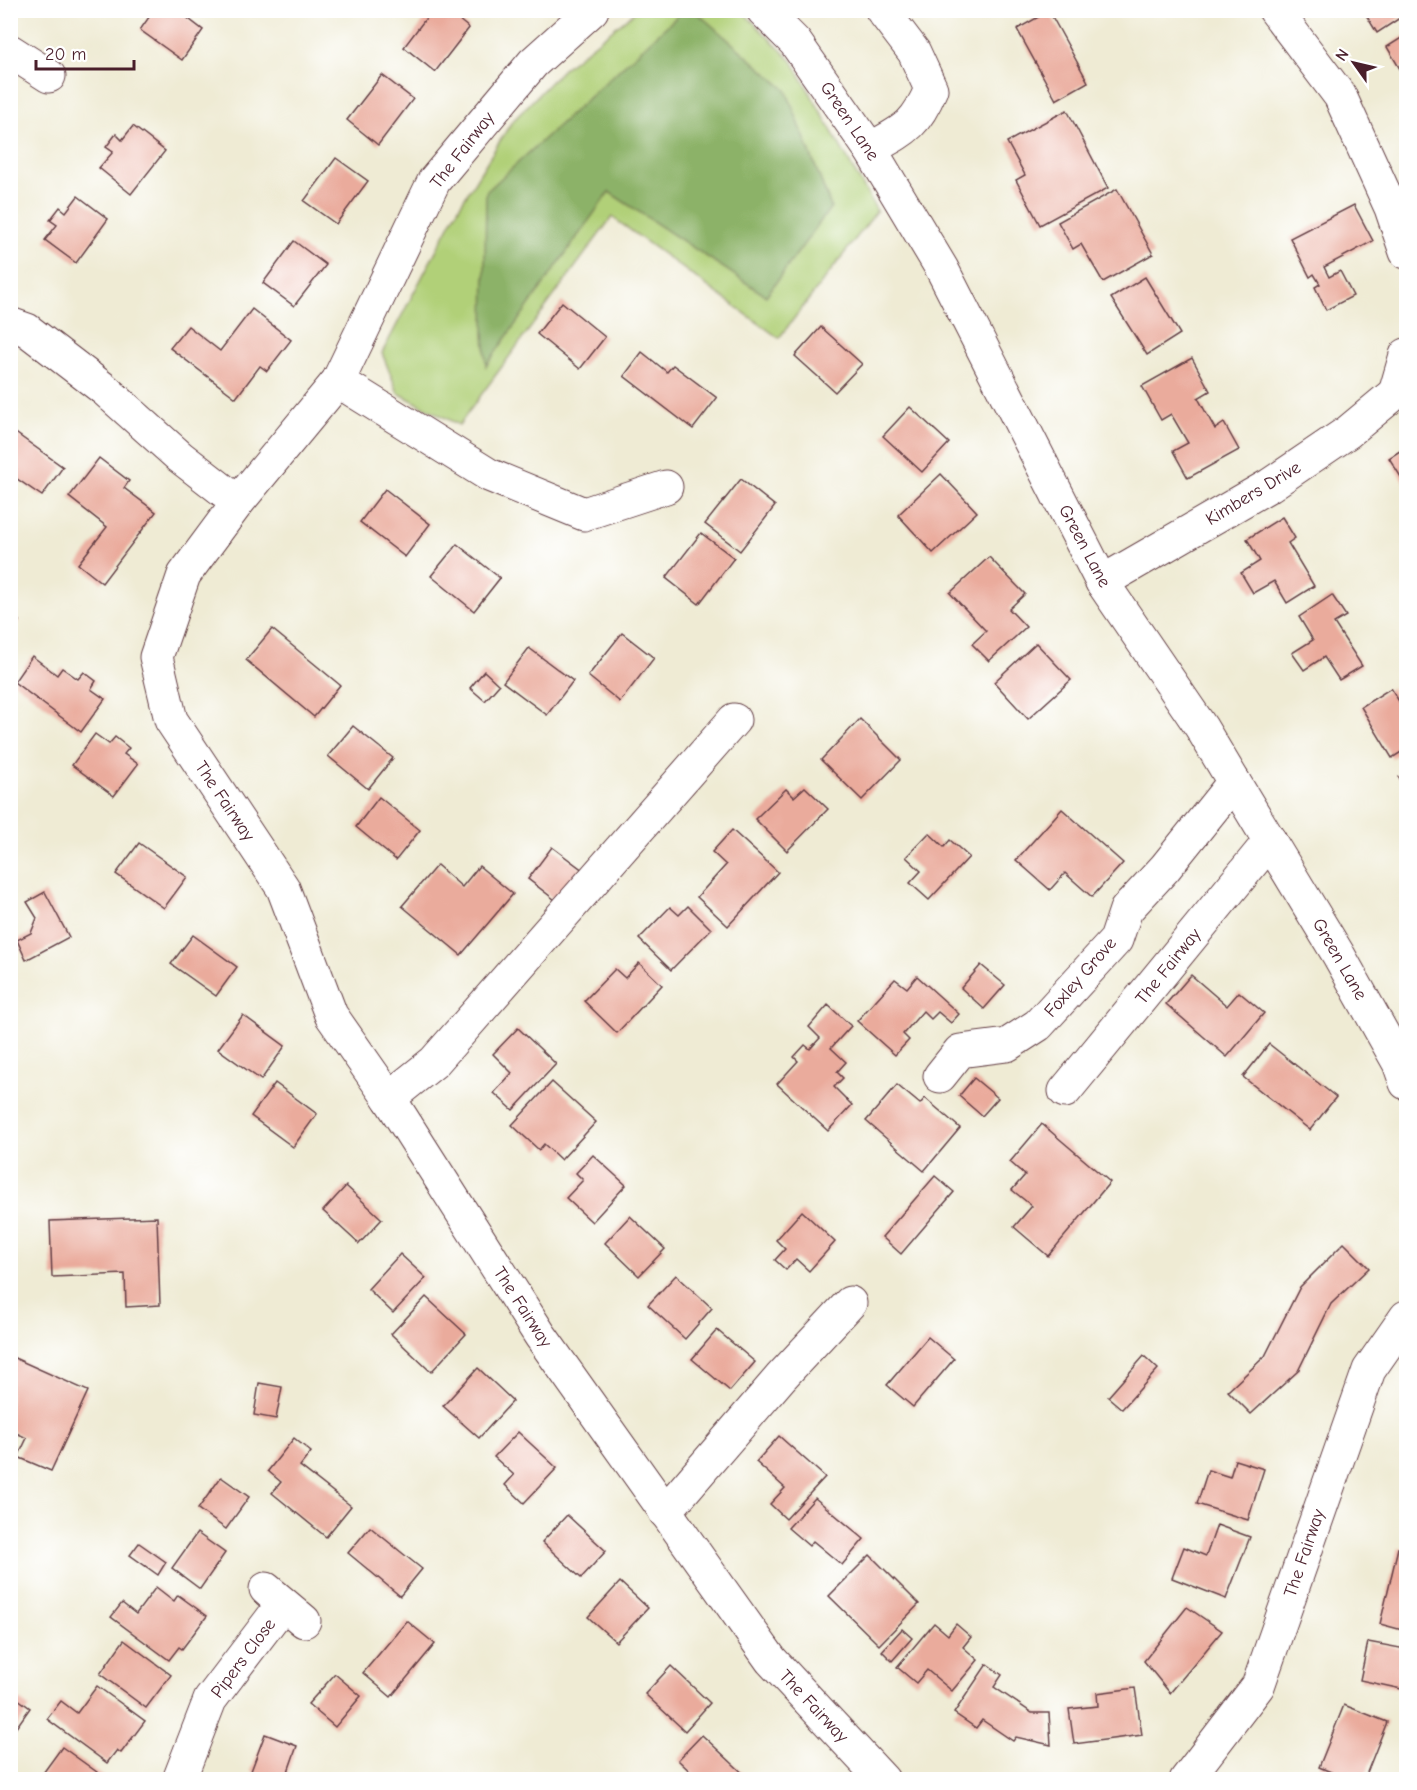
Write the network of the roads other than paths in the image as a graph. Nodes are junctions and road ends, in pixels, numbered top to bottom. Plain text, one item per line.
1 (592, 10) edge
2 (764, 10) edge
3 (882, 10) edge
4 (1275, 10) edge
5 (10, 51) edge
6 (49, 76) dead end
7 (870, 149) junction
8 (1407, 252) edge
9 (10, 324) edge
10 (1407, 355) edge
11 (338, 381) junction
12 (1401, 392) edge
13 (666, 487) dead end
14 (238, 502) junction
15 (1102, 582) junction
16 (734, 720) dead end
17 (1234, 782) junction
18 (1270, 841) junction
19 (940, 1076) dead end
20 (1407, 1083) edge
21 (1065, 1091) dead end
22 (389, 1098) junction
23 (850, 1303) dead end
24 (1407, 1317) edge
25 (665, 1512) junction
26 (284, 1605) dead end
27 (178, 1779) edge
28 (883, 1779) edge
29 (1186, 1779) edge

1 - 11 street, The Fairway
2 - 7 street, Green Lane
3 - 7 street
4 - 8 street
5 - 6 street
7 - 15 street, Green Lane
9 - 14 street
10 - 12 street, Kimbers Drive
11 - 13 street
11 - 14 street, The Fairway
12 - 15 street, Kimbers Drive
14 - 22 street, The Fairway
15 - 17 street, Green Lane
16 - 22 street
17 - 18 street, Green Lane
17 - 19 street, Foxley Grove
18 - 20 street, Green Lane
18 - 21 street, The Fairway
22 - 25 street, The Fairway
23 - 25 street
24 - 29 street, The Fairway
25 - 28 street, The Fairway
26 - 27 street, Pipers Close

